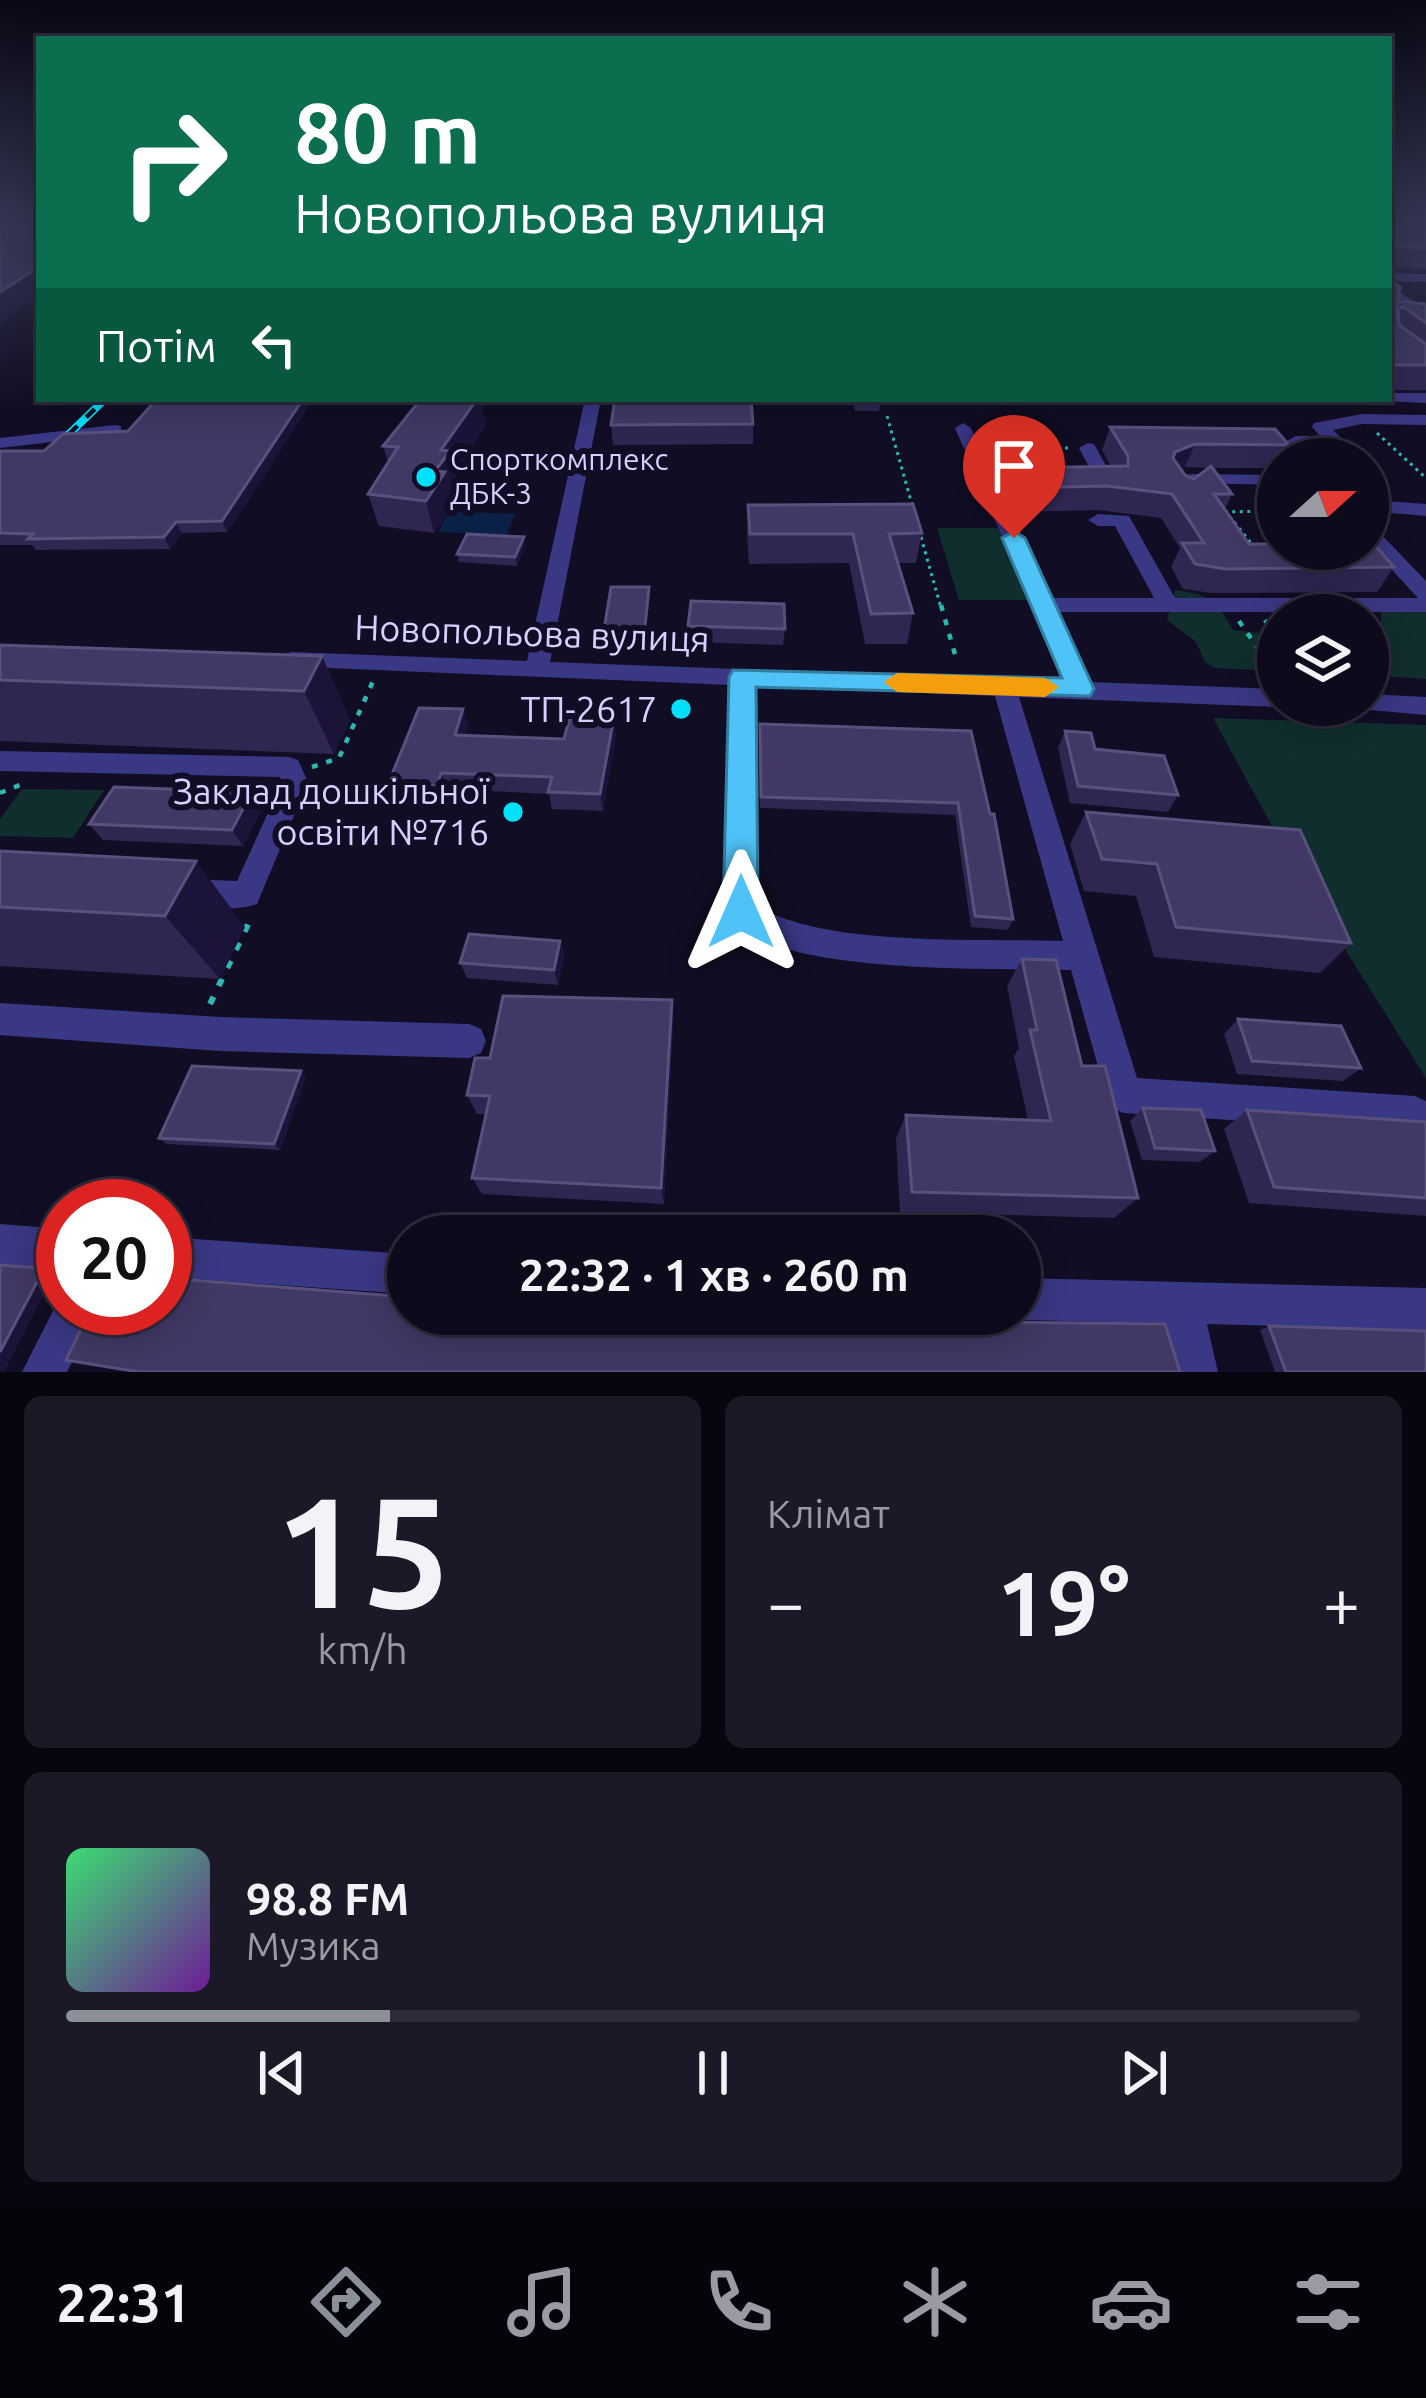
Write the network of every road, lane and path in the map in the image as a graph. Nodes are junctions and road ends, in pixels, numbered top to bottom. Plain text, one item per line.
1 (1392, 292) edge
2 (1401, 317) edge
3 (1426, 317) edge
4 (1392, 398) edge
5 (1426, 398) edge
6 (592, 402) edge
7 (1343, 402) edge
8 (887, 416) dead end
9 (1362, 419) junction
10 (1426, 420) edge
11 (963, 428) dead end
12 (115, 430) edge
13 (1332, 438) edge
14 (0, 443) edge
15 (1088, 448) joint
16 (973, 449) junction
17 (1426, 478) edge
18 (1257, 480) edge
19 (987, 481) junction
20 (1011, 481) edge
21 (1082, 482) edge
22 (1185, 492) edge
23 (1389, 507) edge
24 (1426, 510) edge
25 (1257, 512) edge
26 (1098, 520) dead end
27 (1256, 549) edge
28 (1389, 554) edge
29 (1426, 594) edge
30 (1044, 604) junction
31 (1426, 605) edge
32 (1169, 606) junction
33 (1229, 607) junction
34 (1257, 648) edge
35 (956, 658) dead end
36 (257, 659) edge
37 (537, 670) junction
38 (743, 677) junction
39 (374, 679) dead end
40 (1004, 686) junction
41 (1080, 689) junction
42 (1257, 697) edge
43 (1389, 704) edge
44 (1426, 706) edge
45 (0, 761) edge
46 (292, 774) junction
47 (157, 891) edge
48 (247, 895) junction
49 (1083, 956) junction
50 (0, 1018) edge
51 (196, 1031) junction
52 (469, 1041) dead end
53 (1415, 1114) dead end
54 (0, 1244) edge
55 (36, 1247) edge
56 (192, 1259) edge
57 (387, 1273) edge
58 (1041, 1300) edge
59 (1182, 1304) junction
60 (1426, 1309) edge
61 (63, 1335) edge
62 (44, 1372) edge
63 (1196, 1372) edge

1 - 3 street
2 - 3 street
4 - 5 street
6 - 37 street
7 - 9 street
8 - 35 path
9 - 10 street
9 - 13 street
9 - 17 path
11 - 16 street
12 - 14 street
15 - 16 path
15 - 21 street
16 - 19 street
18 - 22 street
19 - 20 street
19 - 30 street
23 - 24 street
25 - 27 path
26 - 32 street
28 - 29 street
30 - 32 street
30 - 41 street
31 - 33 street
32 - 33 street
33 - 34 path
36 - 37 street, Новопольова вулиця
37 - 38 street, Новопольова вулиця
38 - 40 street, Новопольова вулиця
38 - 49 street
39 - 46 path
40 - 41 street, Новопольова вулиця
40 - 49 street
41 - 42 street, Новопольова вулиця
43 - 44 street
45 - 46 street
46 - 48 street
47 - 48 street
48 - 51 path
49 - 53 street
50 - 51 street
51 - 52 street
54 - 55 street
56 - 57 street
58 - 59 street
59 - 60 street
59 - 63 street
61 - 62 street

